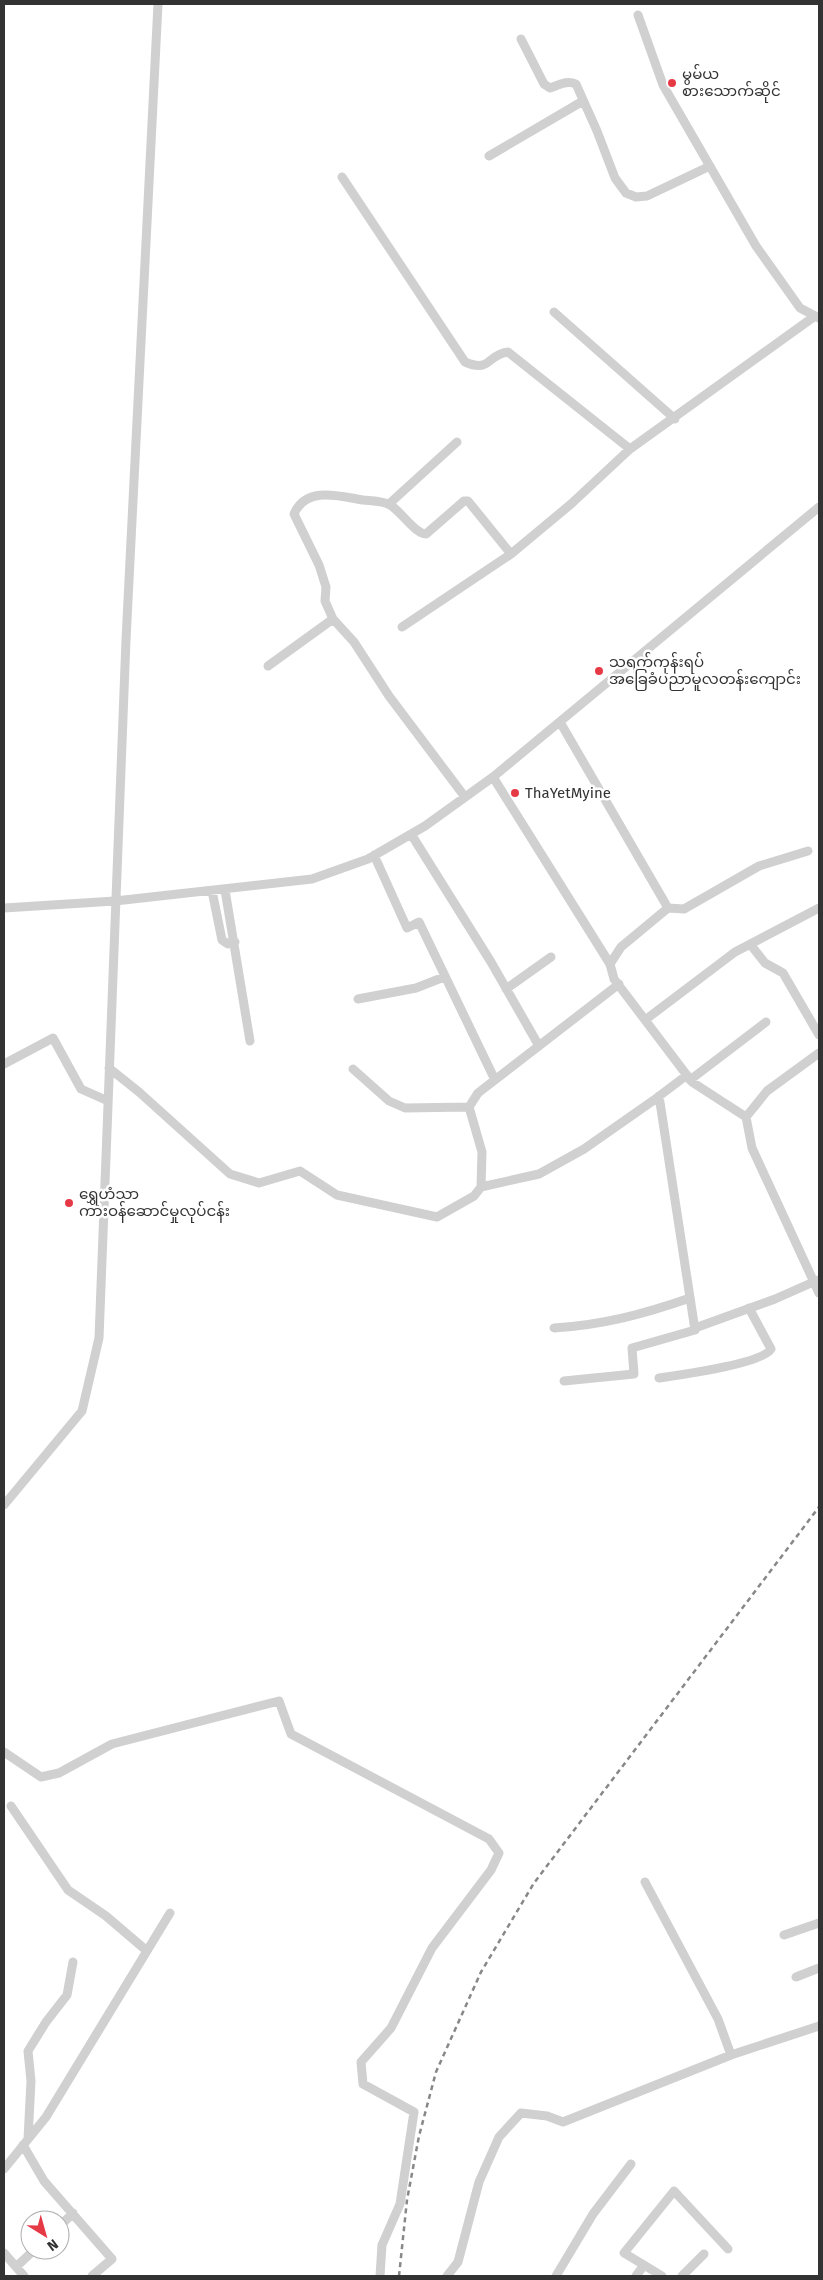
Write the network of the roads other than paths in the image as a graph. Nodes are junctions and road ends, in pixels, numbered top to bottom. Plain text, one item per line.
1 (158, 4) edge
2 (638, 15) dead end
3 (521, 39) dead end
4 (583, 101) junction
5 (489, 156) dead end
6 (710, 166) junction
7 (342, 177) dead end
8 (554, 312) dead end
9 (817, 317) edge
10 (675, 419) junction
11 (457, 442) dead end
12 (630, 449) junction
13 (389, 504) junction
14 (819, 507) edge
15 (511, 554) junction
16 (333, 619) junction
17 (402, 627) dead end
18 (268, 666) dead end
19 (560, 722) junction
20 (493, 777) junction
21 (464, 797) junction
22 (411, 834) junction
23 (808, 851) dead end
24 (374, 856) junction
25 (225, 890) junction
26 (212, 891) junction
27 (115, 901) junction
28 (4, 908) edge
29 (668, 908) junction
30 (819, 908) edge
31 (235, 942) junction
32 (750, 944) junction
33 (551, 957) dead end
34 (610, 964) junction
35 (444, 976) junction
36 (618, 984) junction
37 (506, 989) junction
38 (358, 999) dead end
39 (645, 1020) junction
40 (766, 1022) dead end
41 (819, 1036) edge
42 (250, 1041) dead end
43 (539, 1046) junction
44 (819, 1053) edge
45 (4, 1064) edge
46 (109, 1068) junction
47 (353, 1069) dead end
48 (688, 1077) junction
49 (495, 1080) junction
50 (659, 1096) junction
51 (108, 1101) junction
52 (470, 1107) junction
53 (746, 1116) junction
54 (481, 1187) junction
55 (817, 1280) edge
56 (819, 1293) edge
57 (690, 1298) junction
58 (749, 1308) junction
59 (554, 1328) dead end
60 (695, 1328) junction
61 (659, 1378) dead end
62 (564, 1381) dead end
63 (4, 1505) edge
64 (4, 1752) edge
65 (11, 1806) dead end
66 (645, 1882) dead end
67 (170, 1913) dead end
68 (819, 1923) edge
69 (784, 1935) dead end
70 (147, 1952) junction
71 (73, 1962) dead end
72 (819, 1968) edge
73 (796, 1976) dead end
74 (819, 2026) edge
75 (731, 2056) junction
76 (26, 2142) junction
77 (631, 2164) dead end
78 (4, 2169) edge
79 (73, 2213) junction
80 (70, 2216) edge
81 (728, 2249) dead end
82 (4, 2253) edge
83 (704, 2254) dead end
84 (23, 2260) edge
85 (644, 2265) junction
86 (16, 2267) junction
87 (24, 2276) edge
88 (92, 2276) edge
89 (380, 2276) edge
90 (447, 2276) edge
91 (556, 2276) edge
92 (636, 2276) edge
93 (662, 2276) edge
94 (682, 2276) edge

1 - 27 street
2 - 6 street
3 - 4 street
4 - 5 street
4 - 6 street
6 - 9 street
7 - 12 street
8 - 10 street
9 - 10 street
10 - 12 street
11 - 13 street
12 - 15 street
13 - 15 street
13 - 16 street
14 - 19 street
15 - 17 street
16 - 18 street
16 - 21 street
19 - 20 street
19 - 29 street
20 - 21 street
20 - 34 street
21 - 22 street
22 - 24 street
22 - 37 street
23 - 29 street
24 - 25 street
24 - 35 street
25 - 26 street
25 - 31 street
26 - 27 street
26 - 31 street
27 - 28 street
27 - 46 street
29 - 34 street
30 - 32 street
31 - 42 street
32 - 39 street
32 - 41 street
33 - 37 street
34 - 36 street
35 - 38 street
35 - 49 street
36 - 39 street
36 - 43 street
37 - 43 street
39 - 48 street
40 - 48 street
43 - 49 street
44 - 53 street
45 - 51 street
46 - 51 street
46 - 54 street
47 - 52 street
48 - 50 street
48 - 53 street
49 - 52 street
50 - 54 street
50 - 57 street
51 - 63 street
52 - 54 street
53 - 55 street
55 - 56 street
55 - 58 street
57 - 59 street
57 - 60 street
58 - 60 street
58 - 61 street
60 - 62 street
64 - 89 street
65 - 70 street
66 - 75 street
67 - 70 street
68 - 69 street
70 - 76 street
71 - 76 street
72 - 73 street
74 - 75 street
75 - 90 street
76 - 78 street
76 - 79 street
77 - 91 street
79 - 80 street
79 - 88 street
81 - 85 street
82 - 86 street
83 - 94 street
84 - 86 street
85 - 92 street
85 - 93 street
86 - 87 street

